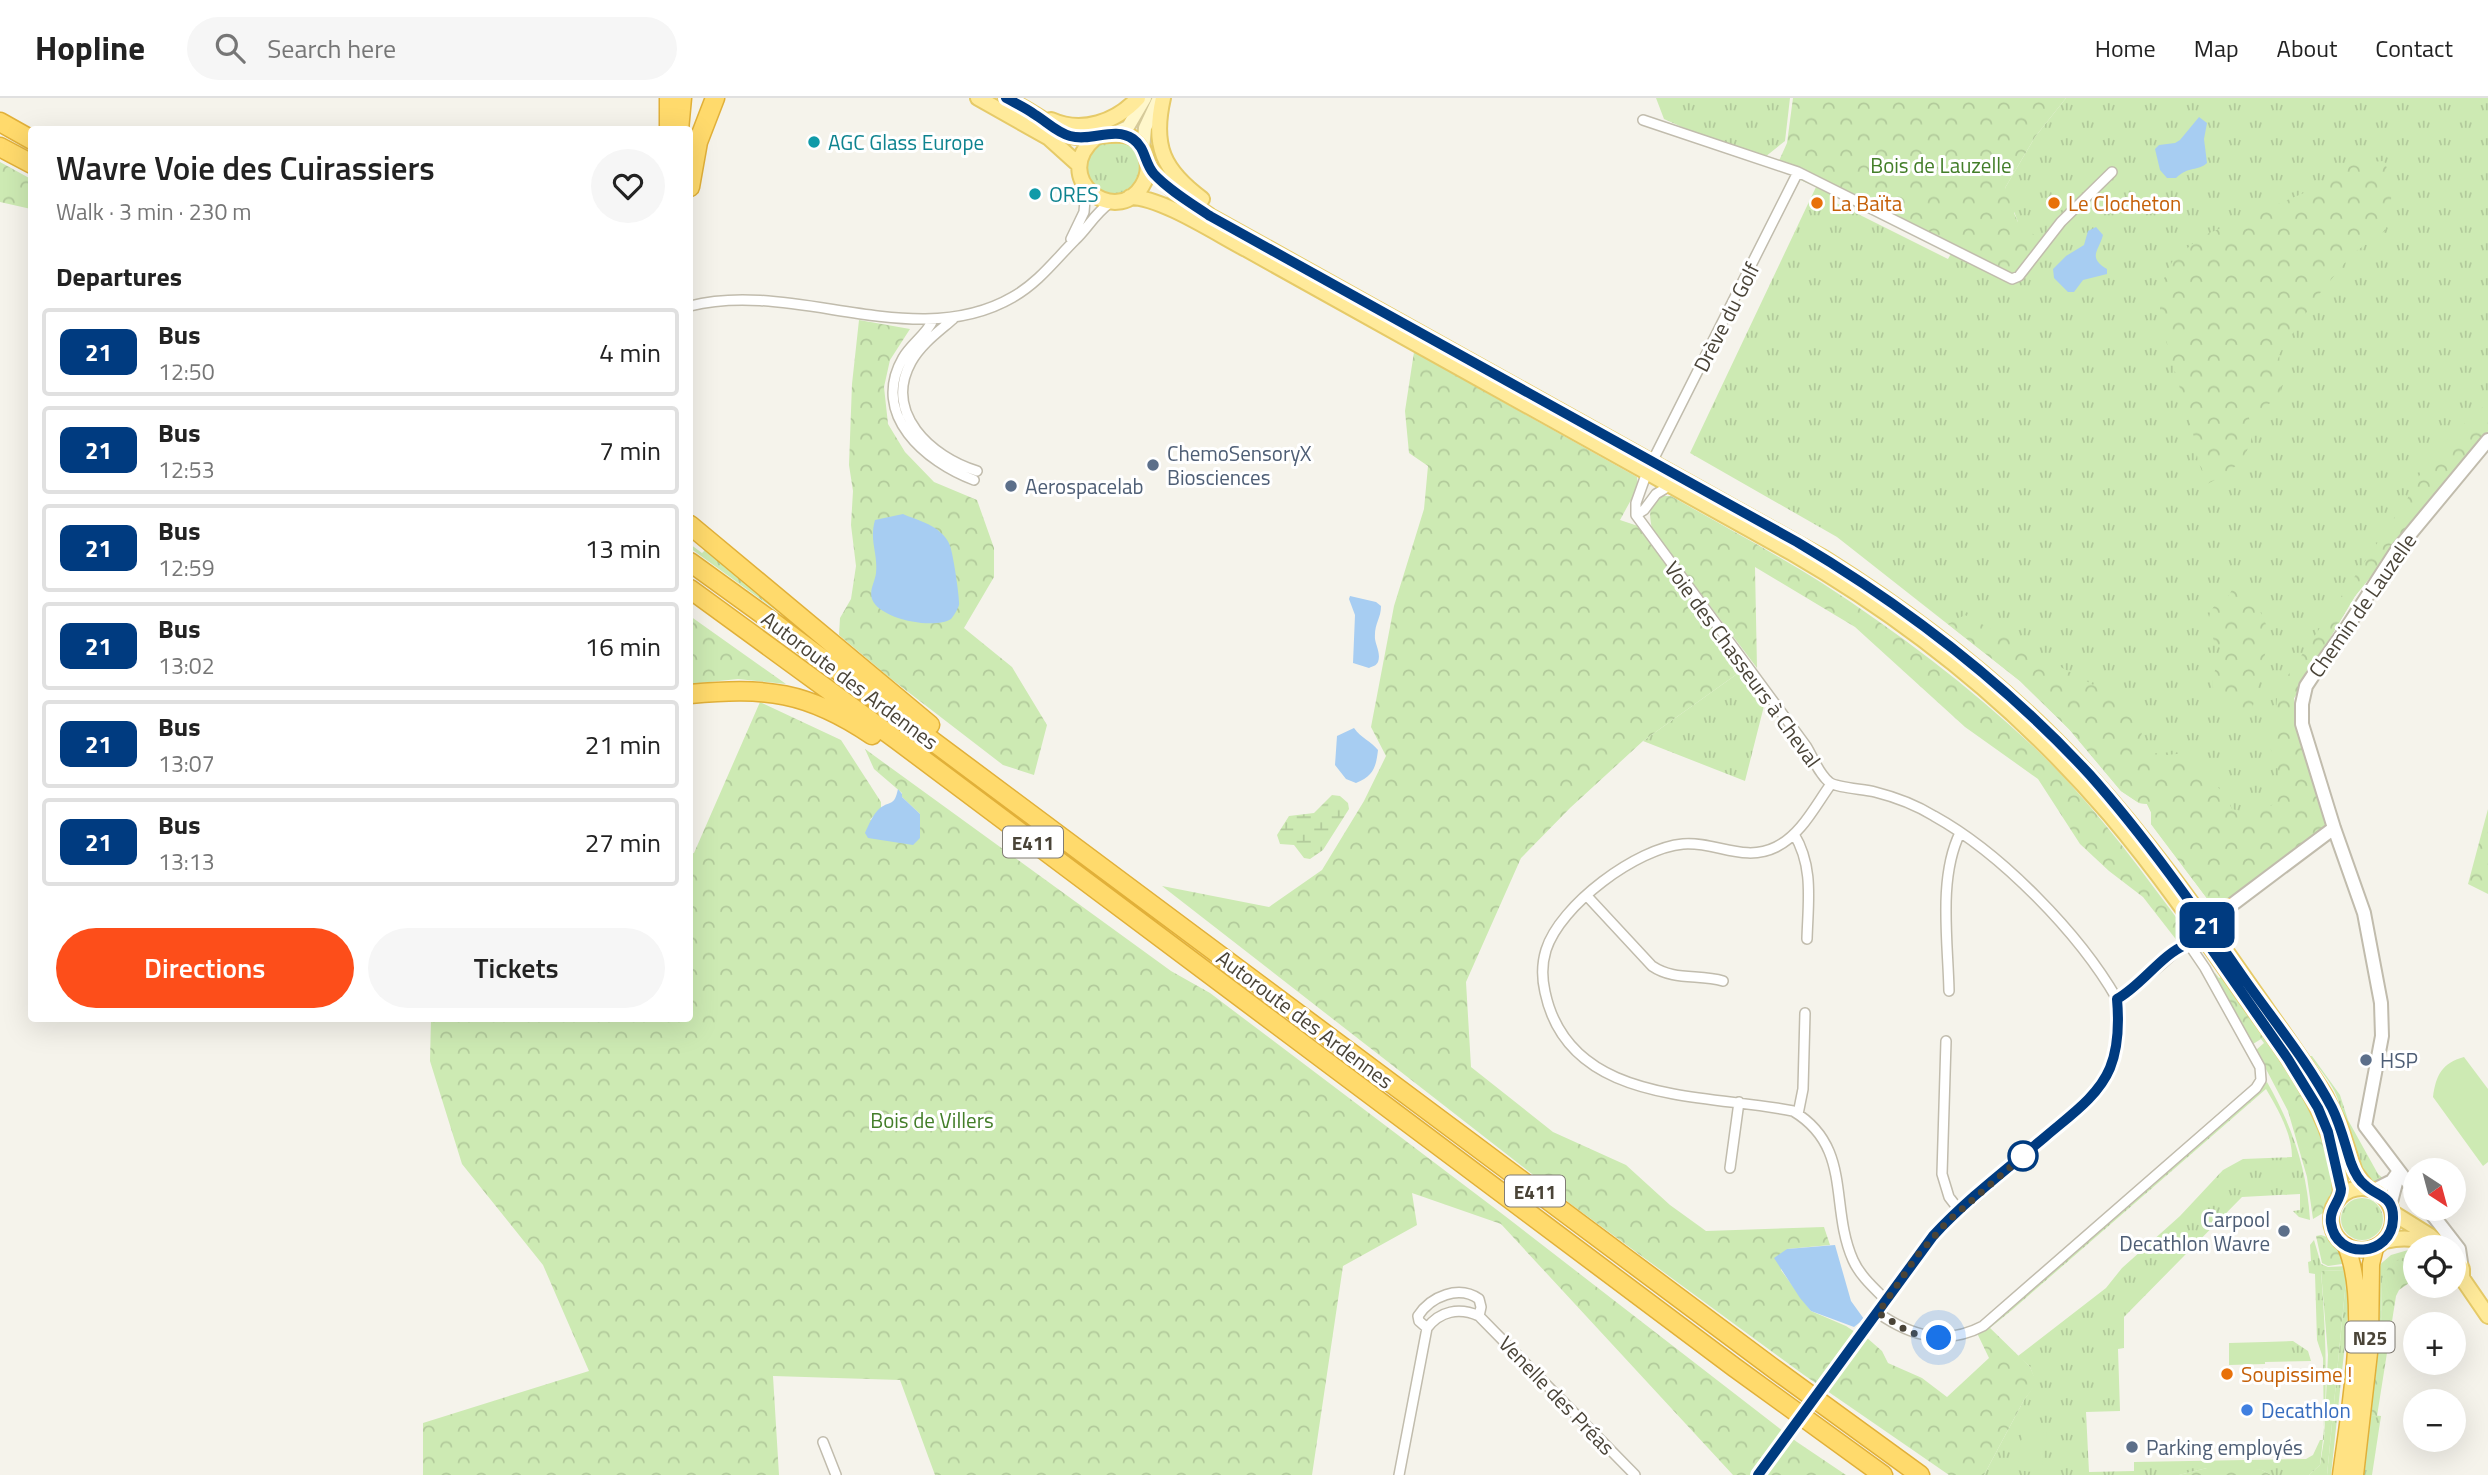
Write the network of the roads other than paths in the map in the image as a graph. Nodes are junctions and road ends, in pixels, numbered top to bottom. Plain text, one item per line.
1 (668, 98) edge
2 (675, 98) edge
3 (682, 98) edge
4 (702, 98) edge
5 (715, 98) edge
6 (978, 98) edge
7 (1006, 98) edge
8 (1138, 98) edge
9 (1145, 98) edge
10 (1161, 98) edge
11 (1036, 115) junction
12 (1643, 120) dead end
13 (0, 122) edge
14 (671, 126) edge
15 (672, 126) edge
16 (686, 126) edge
17 (691, 126) edge
18 (1115, 133) junction
19 (28, 138) edge
20 (1095, 138) junction
21 (0, 147) edge
22 (1143, 150) junction
23 (28, 162) edge
24 (1079, 165) junction
25 (1148, 166) junction
26 (693, 170) edge
27 (1798, 172) junction
28 (2112, 172) dead end
29 (1086, 188) junction
30 (1130, 197) junction
31 (1111, 202) junction
32 (1072, 243) junction
33 (1261, 244) junction
34 (693, 305) edge
35 (954, 318) junction
36 (933, 320) junction
37 (2488, 440) edge
38 (1650, 467) junction
39 (1671, 485) junction
40 (1636, 515) junction
41 (693, 528) edge
42 (693, 564) edge
43 (693, 591) edge
44 (693, 694) edge
45 (897, 740) junction
46 (946, 751) junction
47 (1831, 784) junction
48 (2334, 828) junction
49 (1960, 833) junction
50 (1794, 834) junction
51 (1587, 896) junction
52 (2229, 907) junction
53 (2196, 919) junction
54 (2210, 938) junction
55 (1807, 939) dead end
56 (2188, 943) junction
57 (1723, 981) dead end
58 (1949, 991) dead end
59 (2117, 999) junction
60 (1805, 1013) dead end
61 (1946, 1041) dead end
62 (1739, 1102) junction
63 (1798, 1114) junction
64 (1730, 1168) dead end
65 (2399, 1171) junction
66 (2403, 1176) edge
67 (2371, 1189) junction
68 (2341, 1195) junction
69 (2392, 1209) junction
70 (1959, 1210) junction
71 (2429, 1235) edge
72 (2403, 1239) edge
73 (2380, 1244) junction
74 (2346, 1246) junction
75 (2466, 1282) edge
76 (1886, 1301) junction
77 (1878, 1313) junction
78 (1479, 1316) junction
79 (2488, 1316) edge
80 (1427, 1328) junction
81 (1849, 1352) tunnel mouth
82 (823, 1442) dead end
83 (836, 1475) edge
84 (1399, 1475) edge
85 (1635, 1475) edge
86 (1883, 1475) edge
87 (1920, 1475) edge
88 (2341, 1475) edge
89 (2355, 1475) edge

1 - 14 highway
2 - 15 highway
3 - 16 highway
4 - 17 highway
5 - 26 highway
6 - 24 main road
7 - 11 main road
8 - 11 main road
9 - 18 main road
10 - 22 main road
10 - 33 main road
11 - 20 main road
12 - 27 street
13 - 19 highway
18 - 20 main road
18 - 22 main road
20 - 24 main road
21 - 23 highway
22 - 25 main road
24 - 29 main road
25 - 30 main road
25 - 33 main road
27 - 28 street
27 - 38 street, Drève du Golf
29 - 31 main road
29 - 32 street
30 - 31 main road
30 - 38 main road
31 - 32 street
32 - 35 street
33 - 38 main road
34 - 36 street
35 - 36 street
35 - 36 street
37 - 48 street, Chemin de Lauzelle
38 - 39 main road
38 - 40 street
38 - 53 main road
39 - 40 street
39 - 53 main road
40 - 47 street, Voie des Chasseurs à Cheval
41 - 46 highway
42 - 46 highway, Autoroute des Ardennes / E411
43 - 45 highway, Autoroute des Ardennes / E411
44 - 45 highway
45 - 86 highway, Autoroute des Ardennes / E411
46 - 87 highway, Autoroute des Ardennes / E411
47 - 49 street, Voie des Chasseurs à Cheval
47 - 50 street
48 - 52 street
48 - 65 street, Chemin de Lauzelle
49 - 58 street
49 - 59 street, Voie des Chasseurs à Cheval
50 - 51 street
50 - 55 street
51 - 57 street
51 - 62 street
52 - 53 main road
52 - 54 main road
53 - 54 main road
53 - 56 street
54 - 56 street
54 - 67 main road
54 - 68 main road
56 - 59 street
56 - 77 street
59 - 70 street
60 - 63 street
61 - 70 street
62 - 63 street
62 - 64 street
63 - 76 street
65 - 66 street, Chemin de Lauzelle
65 - 67 street
65 - 69 street
67 - 68 main road
67 - 69 main road
68 - 74 main road
69 - 71 main road
69 - 73 main road
70 - 76 street
72 - 73 main road
73 - 74 main road
73 - 89 highway, N25
74 - 88 highway, N25
75 - 79 main road
76 - 77 street
77 - 81 street
78 - 80 street
78 - 80 street, Venelle des Préas
78 - 85 street, Venelle des Préas
80 - 84 street, Venelle des Préas
82 - 83 street

